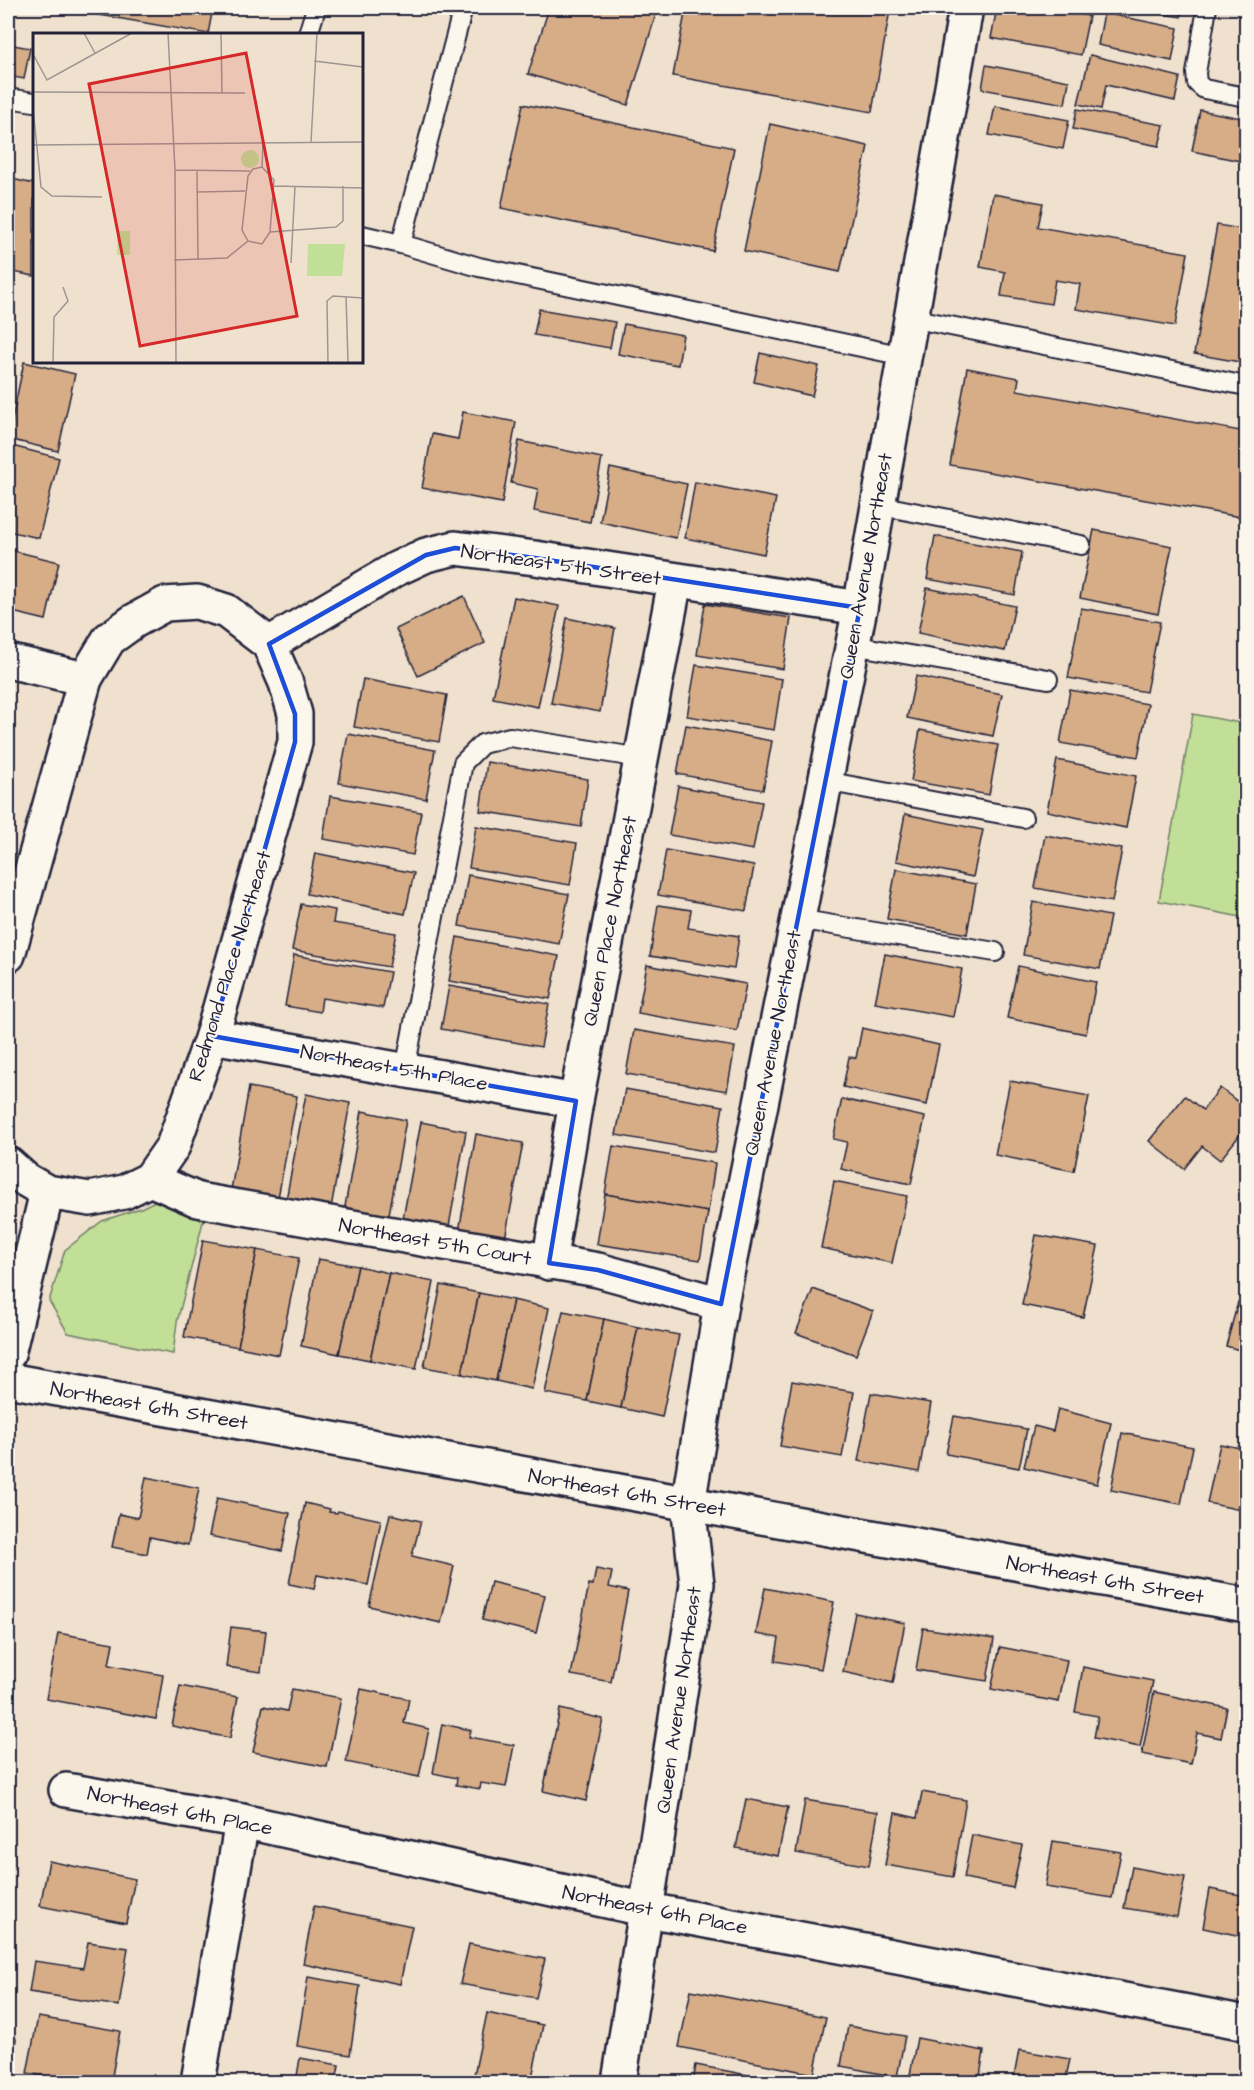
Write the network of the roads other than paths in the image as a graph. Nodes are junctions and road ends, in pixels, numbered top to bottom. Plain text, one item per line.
1 (316, 8) edge
2 (463, 8) edge
3 (966, 8) edge
4 (1207, 8) edge
5 (308, 33) edge
6 (1246, 97) edge
7 (8, 98) edge
8 (33, 102) edge
9 (363, 235) edge
10 (401, 243) junction
11 (911, 318) junction
12 (904, 356) junction
13 (1246, 386) edge
14 (878, 505) junction
15 (1081, 544) dead end
16 (675, 581) junction
17 (860, 608) junction
18 (269, 644) junction
19 (852, 645) junction
20 (8, 661) edge
21 (85, 679) junction
22 (1048, 680) dead end
23 (641, 758) junction
24 (825, 781) junction
25 (1023, 818) dead end
26 (797, 919) junction
27 (995, 952) dead end
28 (8, 955) edge
29 (212, 1036) junction
30 (405, 1070) junction
31 (576, 1101) junction
32 (8, 1164) edge
33 (150, 1179) junction
34 (47, 1192) junction
35 (549, 1263) junction
36 (721, 1304) junction
37 (8, 1354) edge
38 (8, 1380) edge
39 (688, 1504) junction
40 (1246, 1605) edge
41 (66, 1790) dead end
42 (242, 1821) junction
43 (648, 1910) junction
44 (1246, 2023) edge
45 (198, 2082) edge
46 (619, 2082) edge

1 - 5 lane
2 - 10 lane
3 - 11 street, Queen Avenue Northeast
4 - 6 lane
7 - 8 lane
9 - 10 lane
10 - 12 lane
11 - 12 street, Queen Avenue Northeast
11 - 13 lane
12 - 14 street, Queen Avenue Northeast
14 - 15 lane
14 - 17 street, Queen Avenue Northeast
16 - 17 street, Northeast 5th Street
16 - 18 street, Northeast 5th Street
16 - 23 street, Queen Place Northeast
17 - 19 street, Queen Avenue Northeast
18 - 21 street
18 - 29 street, Redmond Place Northeast
19 - 22 lane
19 - 24 street, Queen Avenue Northeast
20 - 21 street
21 - 28 street
23 - 30 lane
23 - 31 street, Queen Place Northeast
24 - 25 lane
24 - 26 street, Queen Avenue Northeast
26 - 27 lane
26 - 36 street, Queen Avenue Northeast
29 - 30 street, Northeast 5th Place
29 - 33 street, Redmond Place Northeast
30 - 31 street, Northeast 5th Place
31 - 35 street, Queen Place Northeast
32 - 34 street
33 - 34 street, Redmond Place Northeast
33 - 35 street, Northeast 5th Court
34 - 37 street
35 - 36 street, Northeast 5th Court
36 - 39 street, Queen Avenue Northeast
38 - 39 street, Northeast 6th Street
39 - 40 street, Northeast 6th Street
39 - 43 street, Queen Avenue Northeast
41 - 42 street, Northeast 6th Place
42 - 43 street, Northeast 6th Place
42 - 45 street
43 - 44 street, Northeast 6th Place
43 - 46 street, Queen Avenue Northeast

